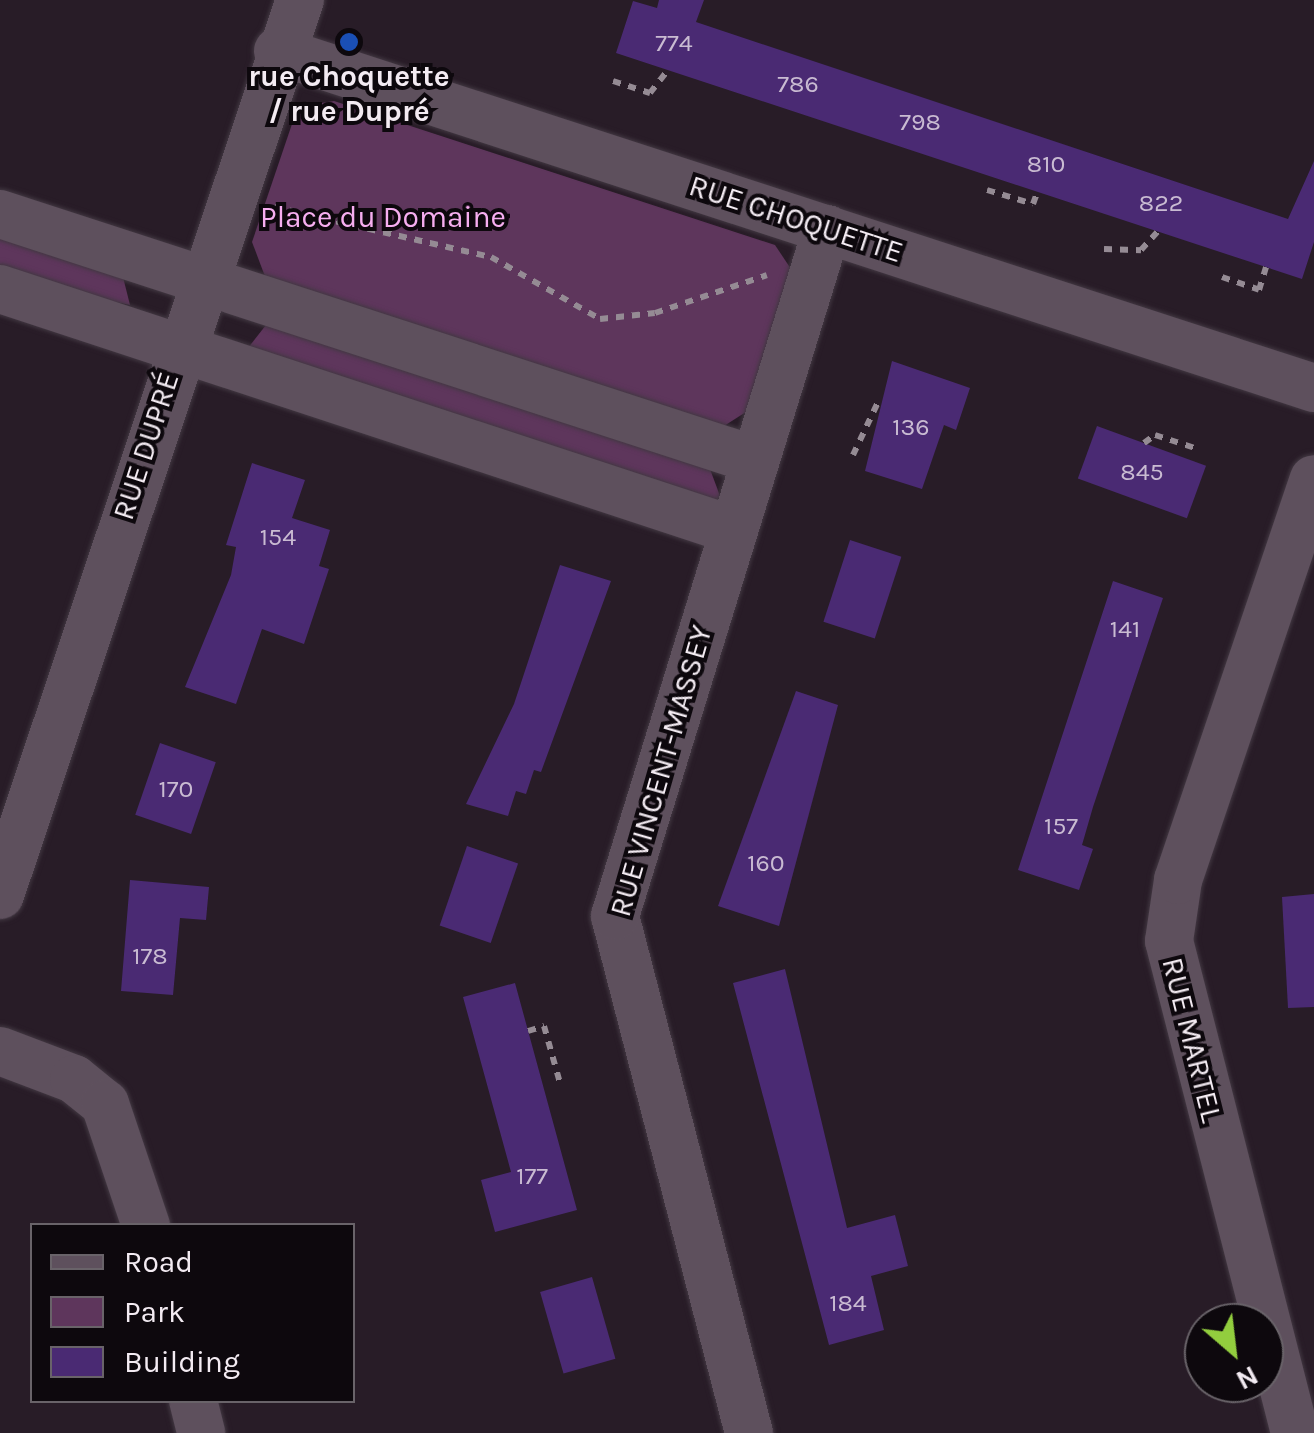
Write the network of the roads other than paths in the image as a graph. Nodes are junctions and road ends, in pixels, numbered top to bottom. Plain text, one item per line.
1 (300, 0) edge
2 (278, 51) junction
3 (0, 214) edge
4 (826, 229) junction
5 (200, 280) junction
6 (0, 289) edge
7 (179, 347) junction
8 (1314, 388) edge
9 (752, 459) junction
10 (1314, 480) edge
11 (730, 530) junction
12 (12, 817) edge
13 (0, 894) edge
14 (0, 1052) edge
15 (145, 1223) edge
16 (193, 1403) edge
17 (201, 1433) edge
18 (748, 1433) edge
19 (1295, 1433) edge

1 - 2 street, RUE DUPRÉ
2 - 4 street, RUE CHOQUETTE
2 - 5 street, RUE DUPRÉ
3 - 5 street
4 - 8 street, RUE CHOQUETTE
4 - 9 street, RUE VINCENT-MASSEY
5 - 7 street, RUE DUPRÉ
5 - 9 street
6 - 7 street
7 - 11 street
7 - 12 street, RUE DUPRÉ
9 - 11 street, RUE VINCENT-MASSEY
10 - 19 street, RUE MARTEL
11 - 18 street, RUE VINCENT-MASSEY
12 - 13 street, RUE DUPRÉ
14 - 15 street
16 - 17 street

